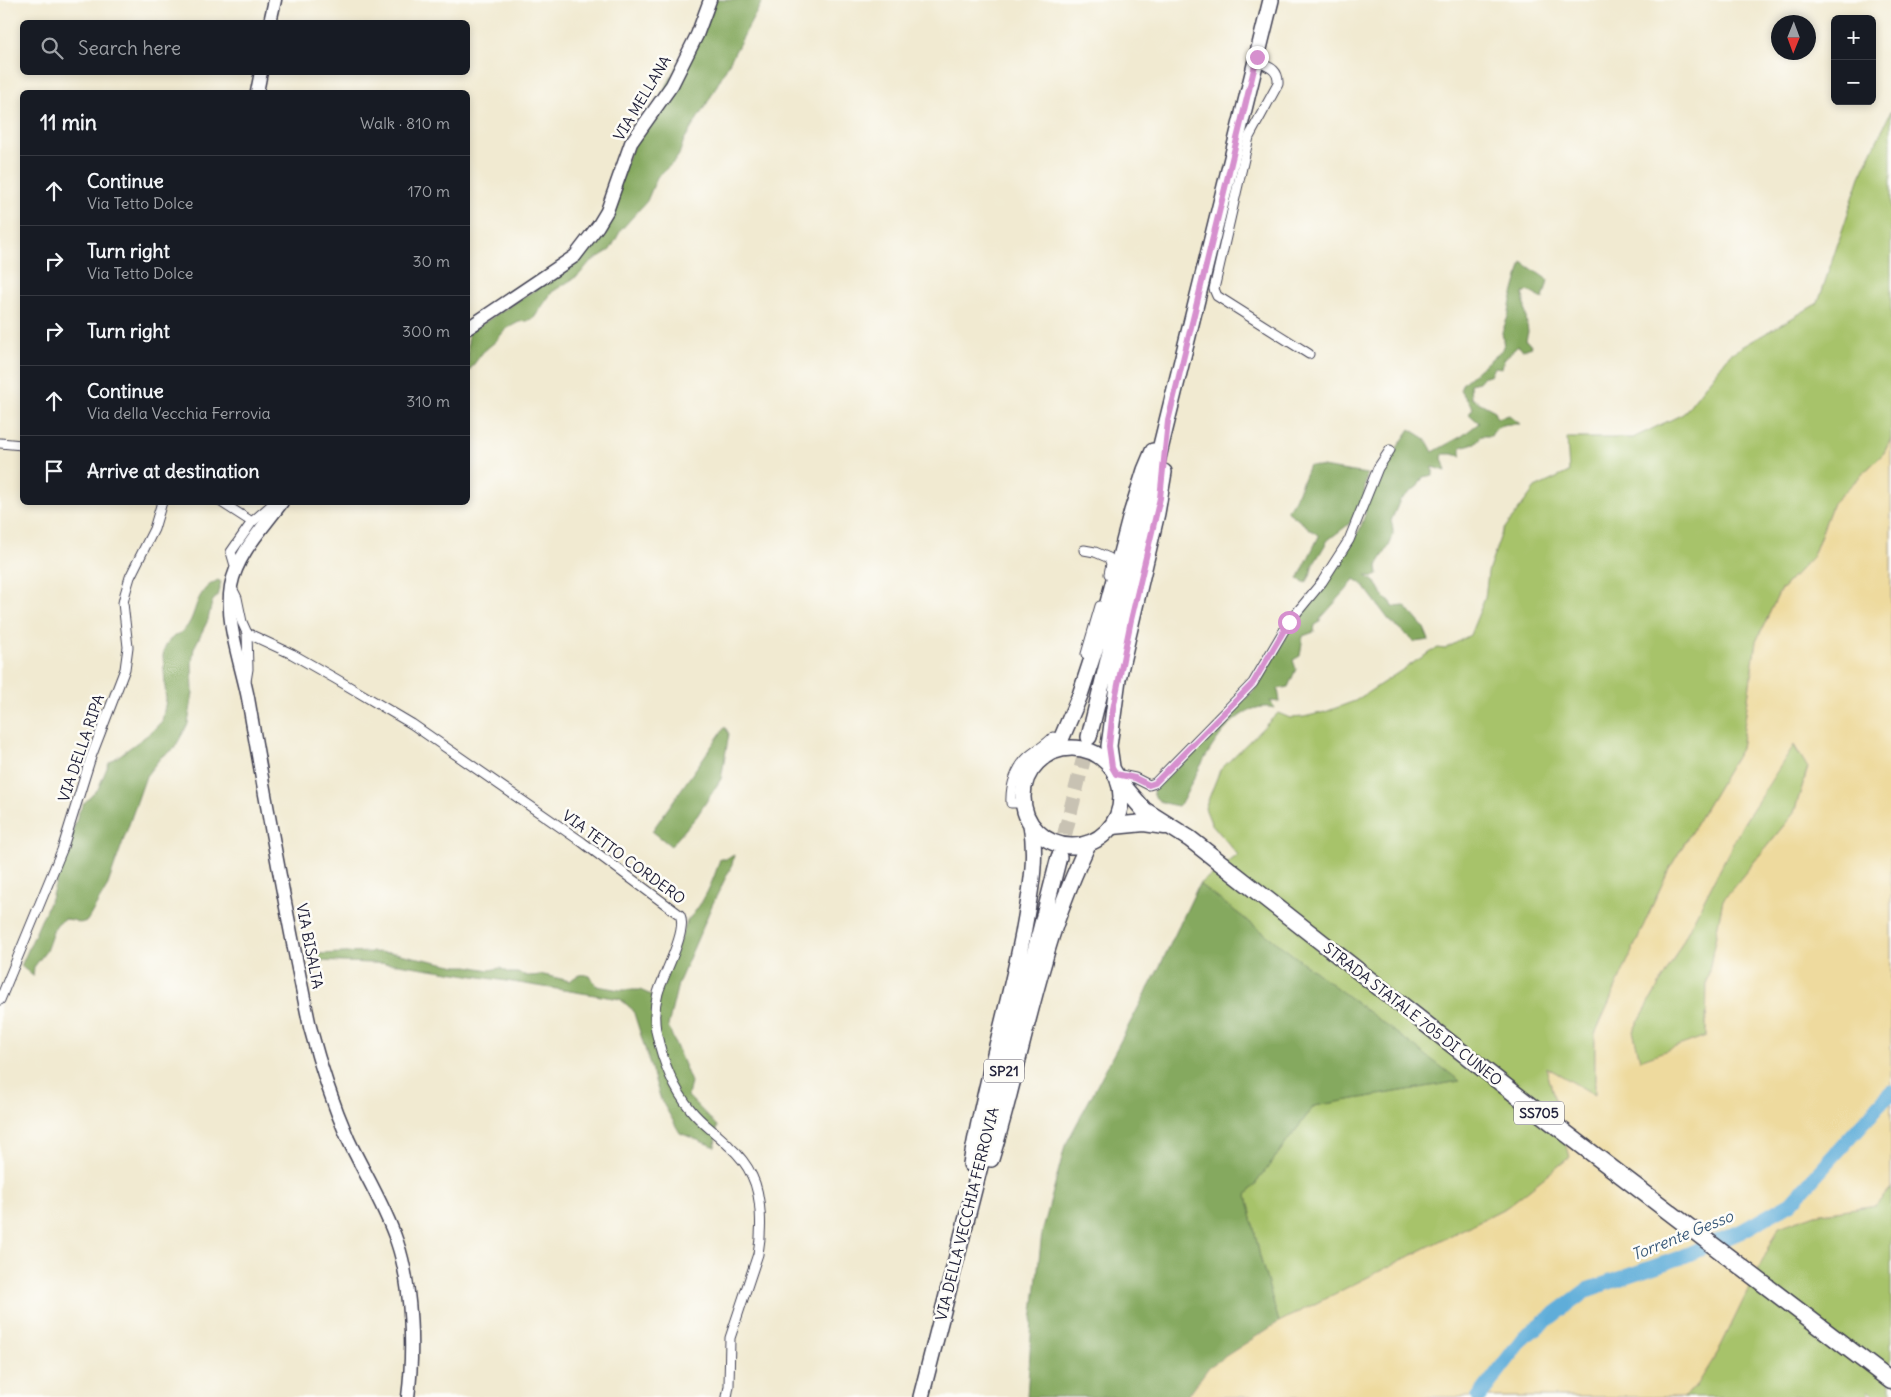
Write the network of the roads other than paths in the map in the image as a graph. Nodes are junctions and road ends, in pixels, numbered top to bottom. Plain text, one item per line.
1 (275, 0) edge
2 (710, 0) edge
3 (1271, 0) edge
4 (270, 20) edge
5 (1256, 62) junction
6 (260, 75) edge
7 (257, 90) edge
8 (470, 327) edge
9 (1309, 354) dead end
10 (1168, 421) junction
11 (0, 443) edge
12 (20, 445) edge
13 (1390, 450) dead end
14 (161, 505) edge
15 (226, 505) edge
16 (272, 505) edge
17 (280, 505) edge
18 (252, 522) junction
19 (1084, 550) dead end
20 (236, 569) junction
21 (231, 587) junction
22 (248, 633) junction
23 (245, 684) junction
24 (1089, 737) tunnel mouth
25 (1043, 757) junction
26 (1116, 774) junction
27 (1023, 803) junction
28 (1031, 825) junction
29 (1113, 826) junction
30 (1173, 828) junction
31 (1088, 844) junction
32 (1059, 857) tunnel mouth
33 (0, 1000) edge
34 (949, 1286) junction
35 (1891, 1381) edge
36 (408, 1397) edge
37 (726, 1397) edge
38 (921, 1397) edge

1 - 4 street
2 - 8 street, VIA MELLANA
3 - 5 main road
5 - 9 street
5 - 10 main road
6 - 7 street
10 - 24 main road
10 - 25 main road
10 - 26 main road
11 - 12 street
13 - 26 street
14 - 33 street, VIA DELLA RIPA
15 - 18 street
16 - 18 street
17 - 20 street, VIA BISALTA
18 - 20 street
19 - 27 street
20 - 21 street, VIA BISALTA
21 - 22 street
21 - 23 street, VIA BISALTA
22 - 23 street
22 - 37 street, VIA TETTO CORDERO
23 - 36 street, VIA BISALTA
25 - 26 main road
25 - 27 main road
26 - 29 main road
26 - 30 highway, SS705
27 - 28 main road
28 - 31 main road
28 - 34 main road
29 - 30 highway, SS705
29 - 31 main road
30 - 35 highway, STRADA STATALE 705 DI CUNEO / SS705
31 - 34 main road
32 - 34 main road, VIA DELLA VECCHIA FERROVIA / SP21
34 - 38 main road, VIA DELLA VECCHIA FERROVIA / SP21

